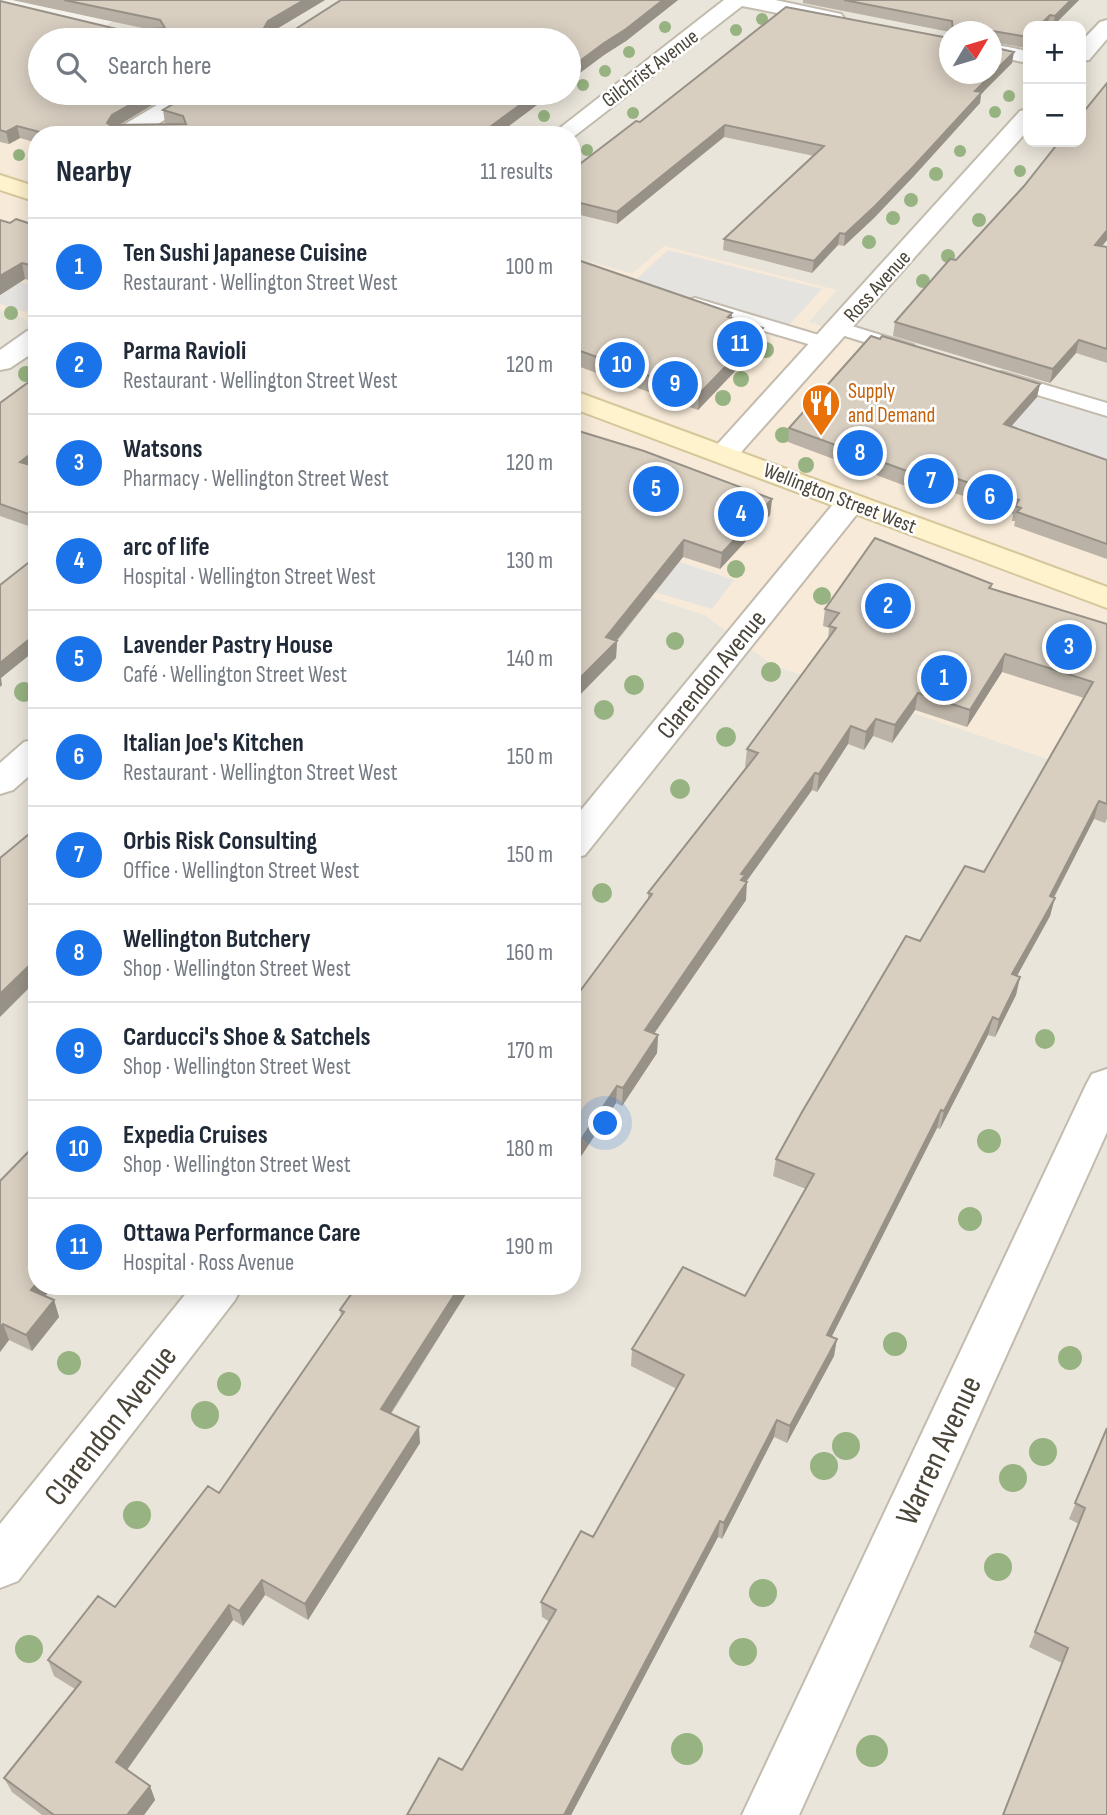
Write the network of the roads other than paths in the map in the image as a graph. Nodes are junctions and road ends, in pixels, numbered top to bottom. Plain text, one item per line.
1 (737, 0) edge
2 (744, 0) edge
3 (853, 22) edge
4 (1107, 26) edge
5 (1002, 52) edge
6 (1023, 56) edge
7 (1086, 62) edge
8 (176, 105) edge
9 (1023, 122) edge
10 (147, 126) edge
11 (574, 126) edge
12 (0, 182) edge
13 (28, 189) edge
14 (682, 300) edge
15 (832, 335) junction
16 (28, 343) edge
17 (929, 356) edge
18 (0, 362) edge
19 (980, 371) edge
20 (581, 401) edge
21 (1107, 410) edge
22 (724, 454) junction
23 (850, 503) junction
24 (1107, 598) edge
25 (28, 758) edge
26 (0, 782) edge
27 (581, 835) edge
28 (1107, 1085) edge
29 (212, 1295) edge
30 (0, 1564) edge
31 (769, 1815) edge

1 - 11 street, Gilchrist Avenue
2 - 3 street
4 - 7 street
5 - 6 street
8 - 10 street
9 - 15 street, Ross Avenue
12 - 13 main road
14 - 15 lane
15 - 17 lane
15 - 22 street, Ross Avenue
16 - 18 street
19 - 21 lane
20 - 22 main road, Wellington Street West
22 - 23 main road, Wellington Street West
23 - 24 main road, Wellington Street West
23 - 27 street, Clarendon Avenue
25 - 26 street
28 - 31 street, Warren Avenue
29 - 30 street, Clarendon Avenue

